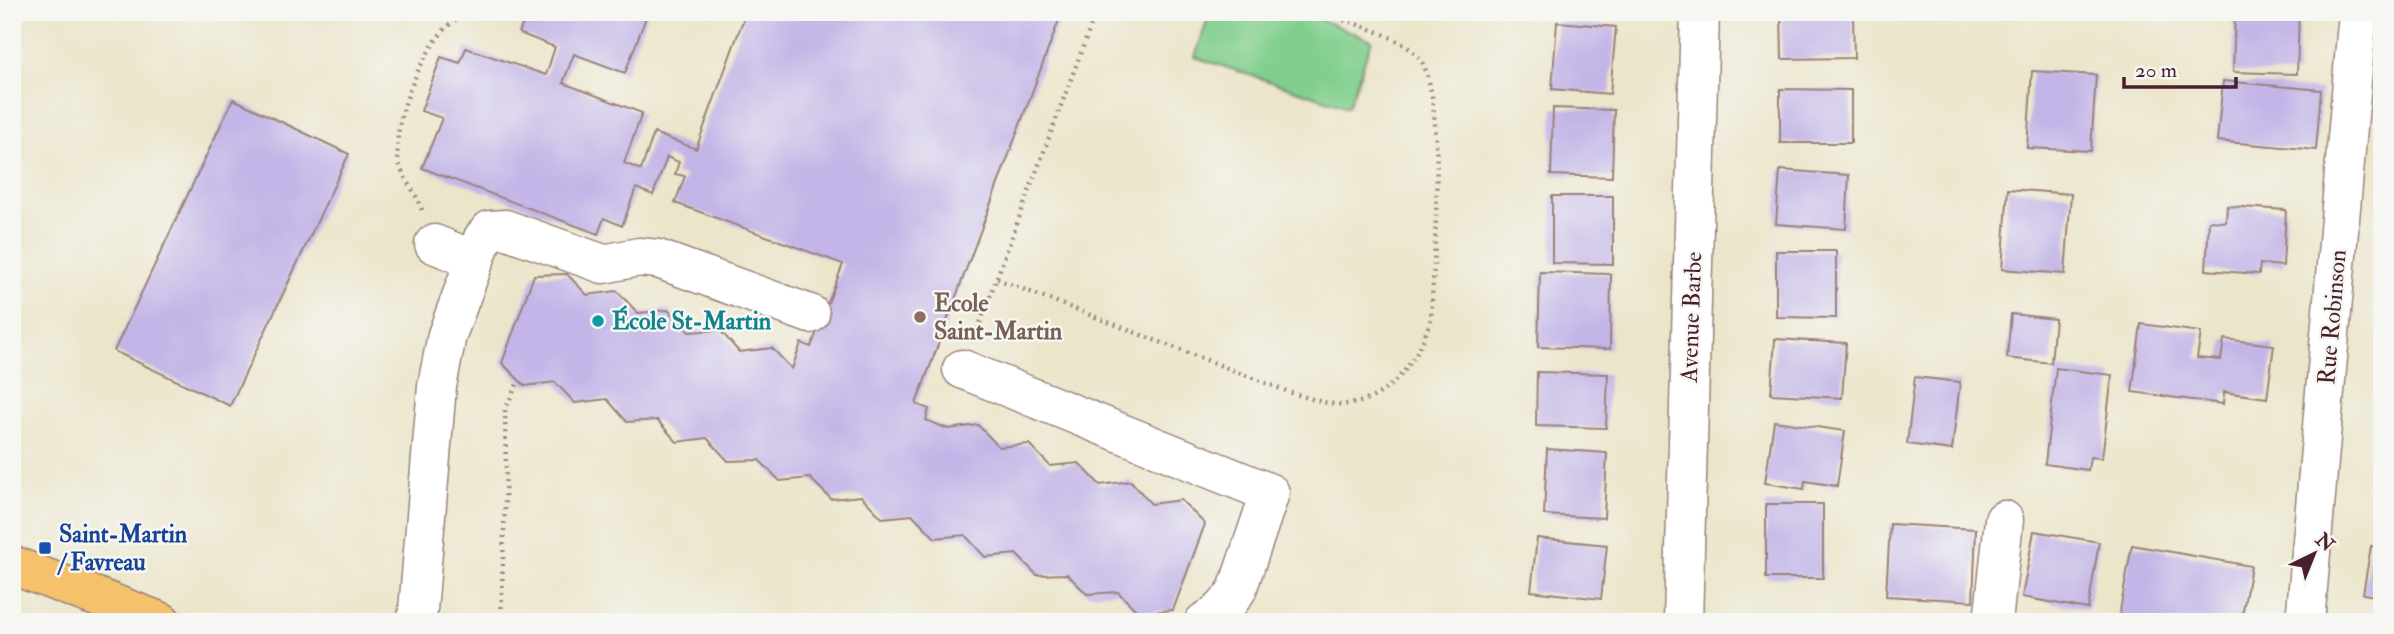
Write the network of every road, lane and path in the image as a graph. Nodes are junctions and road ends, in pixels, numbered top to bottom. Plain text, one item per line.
1 (465, 12) edge
2 (1096, 12) edge
3 (1318, 12) edge
4 (1700, 12) edge
5 (2358, 12) edge
6 (419, 201) dead end
7 (434, 244) dead end
8 (474, 260) junction
9 (997, 279) junction
10 (988, 301) dead end
11 (810, 314) dead end
12 (962, 369) dead end
13 (519, 380) dead end
14 (2004, 520) dead end
15 (12, 565) edge
16 (108, 612) edge
17 (162, 622) edge
18 (417, 622) edge
19 (501, 622) edge
20 (1204, 622) edge
21 (1683, 622) edge
22 (1993, 622) edge
23 (2305, 622) edge

1 - 6 path
2 - 9 path
3 - 9 path
4 - 21 street, Avenue Barbe
5 - 23 street, Rue Robinson
7 - 8 street
8 - 11 street
8 - 18 street
9 - 10 path
12 - 20 street
13 - 19 path
14 - 22 street
15 - 16 main road
16 - 17 main road

